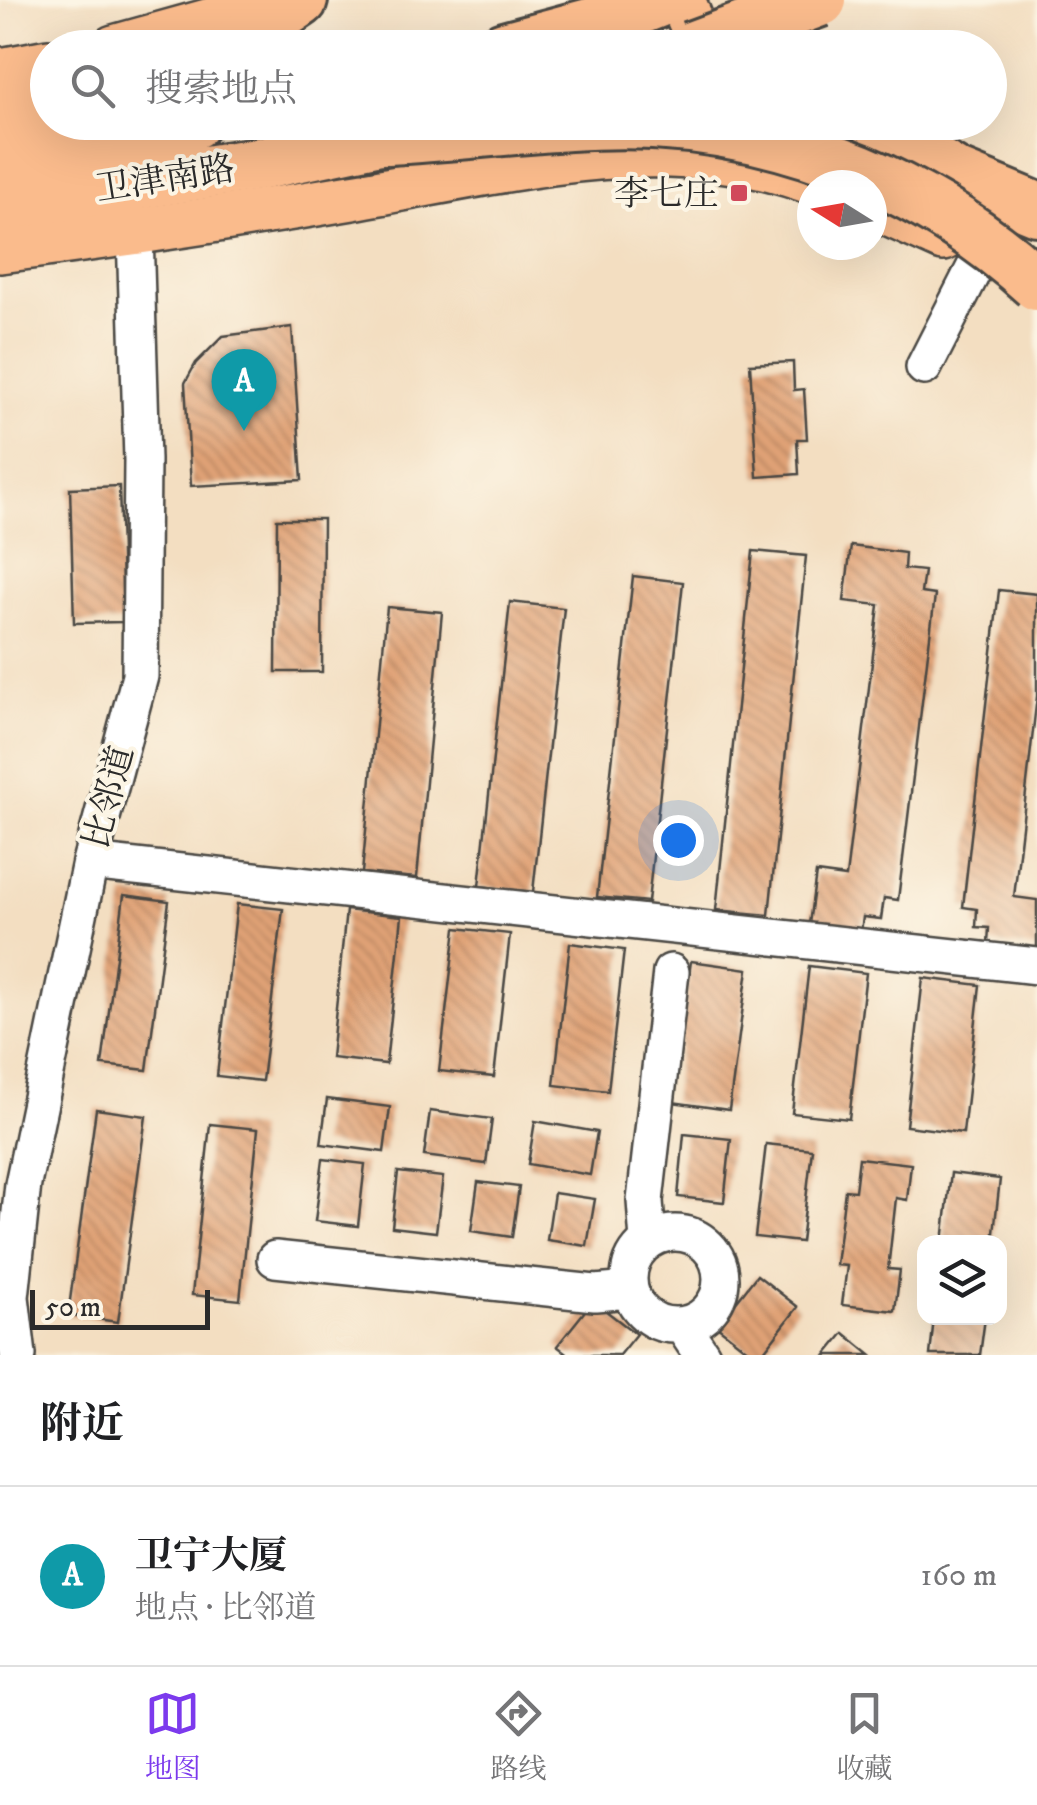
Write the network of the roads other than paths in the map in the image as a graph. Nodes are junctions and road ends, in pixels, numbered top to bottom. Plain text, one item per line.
1 (660, 0) edge
2 (682, 0) edge
3 (729, 0) edge
4 (820, 0) edge
5 (291, 3) edge
6 (185, 30) edge
7 (254, 30) edge
8 (570, 30) edge
9 (694, 30) edge
10 (739, 30) edge
11 (758, 30) edge
12 (30, 65) edge
13 (0, 71) edge
14 (30, 105) edge
15 (0, 111) edge
16 (91, 140) edge
17 (378, 140) edge
18 (714, 140) edge
19 (765, 140) edge
20 (898, 140) edge
21 (690, 154) junction
22 (0, 156) edge
23 (797, 177) edge
24 (0, 204) edge
25 (1037, 212) edge
26 (887, 213) edge
27 (135, 233) junction
28 (962, 249) junction
29 (0, 250) edge
30 (1037, 284) edge
31 (924, 367) dead end
32 (90, 862) junction
33 (1037, 966) edge
34 (671, 972) dead end
35 (648, 1241) junction
36 (274, 1259) dead end
37 (630, 1290) junction
38 (682, 1325) junction
39 (18, 1355) edge
40 (702, 1355) edge

1 - 8 highway
2 - 9 main road
3 - 11 highway
4 - 10 highway, bridge
5 - 6 main road
5 - 7 highway
12 - 13 main road
14 - 15 highway
16 - 22 highway, 卫津南路
17 - 24 highway, 卫津南路
18 - 21 main road
19 - 30 highway, bridge
20 - 25 highway
21 - 23 main road
21 - 27 main road
25 - 28 main road
26 - 28 main road
27 - 29 main road
27 - 32 street, 比邻道
28 - 31 street
32 - 33 street
32 - 39 street, 比邻道
34 - 35 street
35 - 37 street
35 - 38 street
36 - 37 street
37 - 38 street
38 - 40 street

